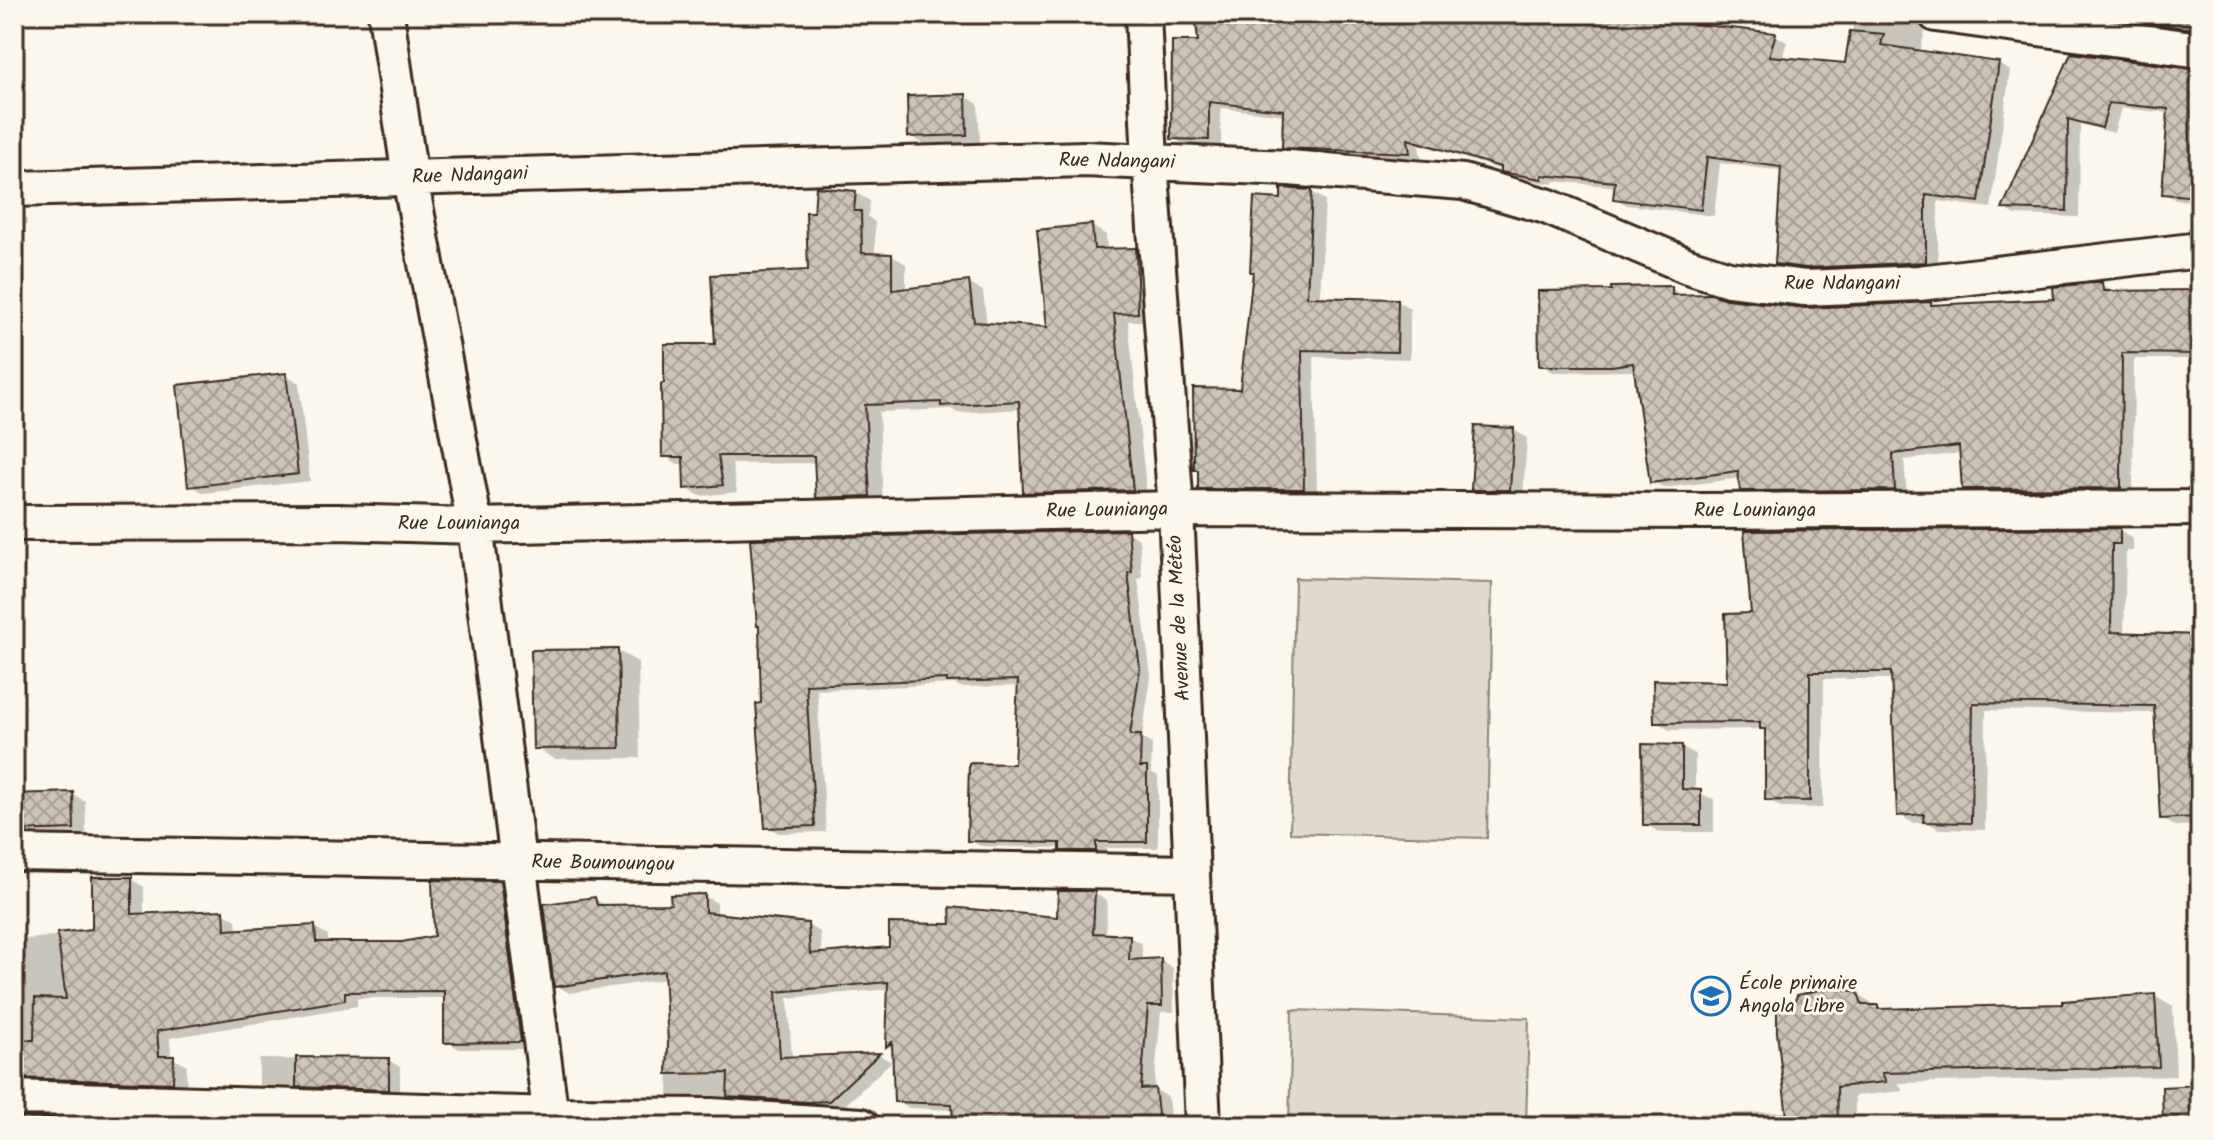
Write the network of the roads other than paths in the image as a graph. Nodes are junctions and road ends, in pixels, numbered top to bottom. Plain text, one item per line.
1 (386, 14) edge
2 (1143, 14) edge
3 (1936, 14) edge
4 (2200, 50) edge
5 (1150, 161) junction
6 (410, 178) junction
7 (14, 189) edge
8 (2200, 250) edge
9 (2200, 508) edge
10 (1176, 509) junction
11 (14, 523) edge
12 (475, 526) junction
13 (14, 853) edge
14 (520, 863) junction
15 (1192, 873) junction
16 (14, 1098) edge
17 (552, 1120) edge
18 (861, 1126) edge
19 (1203, 1126) edge

1 - 6 street
2 - 5 street, Avenue de la Météo
3 - 4 street
5 - 6 street, Rue Ndangani
5 - 8 street, Rue Ndangani
5 - 10 street, Avenue de la Météo
6 - 7 street, Rue Ndangani
6 - 12 street
9 - 10 street, Rue Lounianga
10 - 12 street, Rue Lounianga
10 - 15 street, Avenue de la Météo
11 - 12 street, Rue Lounianga
12 - 14 street
13 - 14 street, Rue Boumoungou
14 - 15 street, Rue Boumoungou
14 - 17 street
15 - 19 street, Avenue de la Météo
16 - 17 street
17 - 18 street

